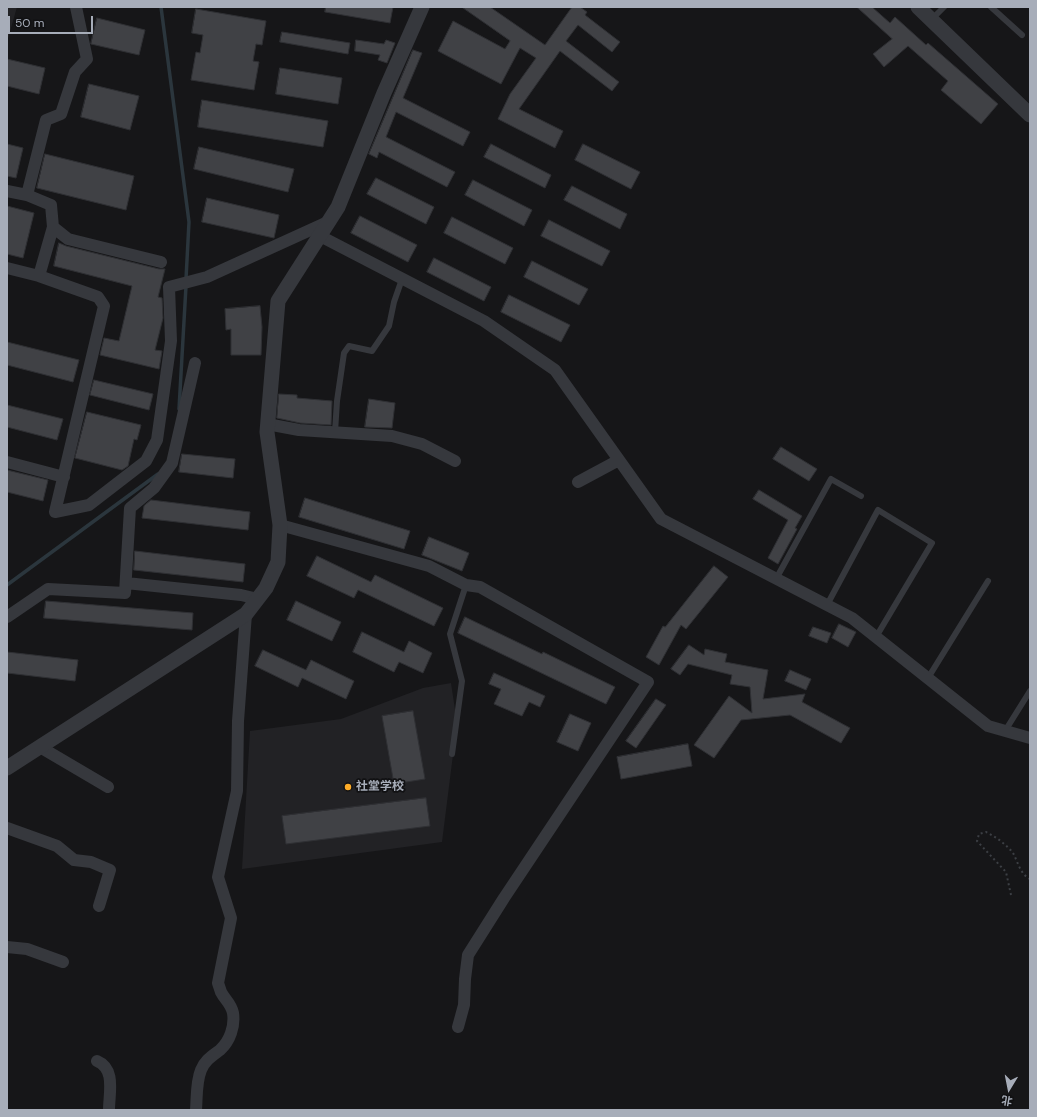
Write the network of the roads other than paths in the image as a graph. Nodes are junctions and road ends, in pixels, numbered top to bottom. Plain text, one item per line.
1 (76, 7) edge
2 (422, 7) edge
3 (918, 7) edge
4 (944, 7) edge
5 (991, 7) edge
6 (931, 20) junction
7 (1022, 35) dead end
8 (1030, 115) edge
9 (7, 191) edge
10 (27, 194) junction
11 (330, 220) junction
12 (53, 227) junction
13 (320, 236) junction
14 (160, 262) dead end
15 (7, 268) edge
16 (39, 276) junction
17 (402, 279) junction
18 (195, 363) dead end
19 (267, 424) junction
20 (335, 432) junction
21 (619, 460) junction
22 (455, 461) dead end
23 (7, 462) edge
24 (64, 476) junction
25 (578, 482) dead end
26 (861, 496) dead end
27 (280, 525) junction
28 (776, 579) junction
29 (988, 581) dead end
30 (126, 583) junction
31 (466, 585) junction
32 (258, 599) junction
33 (826, 605) junction
34 (246, 614) junction
35 (7, 618) edge
36 (876, 637) junction
37 (928, 678) junction
38 (1030, 691) edge
39 (1006, 731) junction
40 (1030, 738) edge
41 (40, 747) junction
42 (452, 754) dead end
43 (7, 768) edge
44 (108, 787) dead end
45 (7, 828) edge
46 (99, 906) dead end
47 (7, 947) edge
48 (63, 962) dead end
49 (458, 1027) dead end
50 (97, 1060) dead end
51 (109, 1110) edge
52 (196, 1110) edge

1 - 10 street
2 - 11 street
3 - 6 street
4 - 6 lane
5 - 7 lane
6 - 8 street
9 - 10 street
10 - 12 street
11 - 13 street
11 - 24 street
12 - 14 street
12 - 16 street
13 - 17 street
13 - 19 street
15 - 16 street
16 - 24 street
17 - 20 lane
17 - 21 street
18 - 30 street
19 - 20 street
19 - 27 street
20 - 22 street
21 - 25 street
21 - 28 street
23 - 24 street
26 - 28 lane
27 - 31 street
27 - 32 street
28 - 33 street
29 - 37 lane
30 - 32 street
30 - 35 street
31 - 42 lane
31 - 49 street
32 - 34 street
33 - 36 street
33 - 36 lane
34 - 41 street
34 - 52 street
36 - 37 street
37 - 39 street
38 - 39 lane
39 - 40 street
41 - 43 street
41 - 44 street
45 - 46 street
47 - 48 street
50 - 51 street

